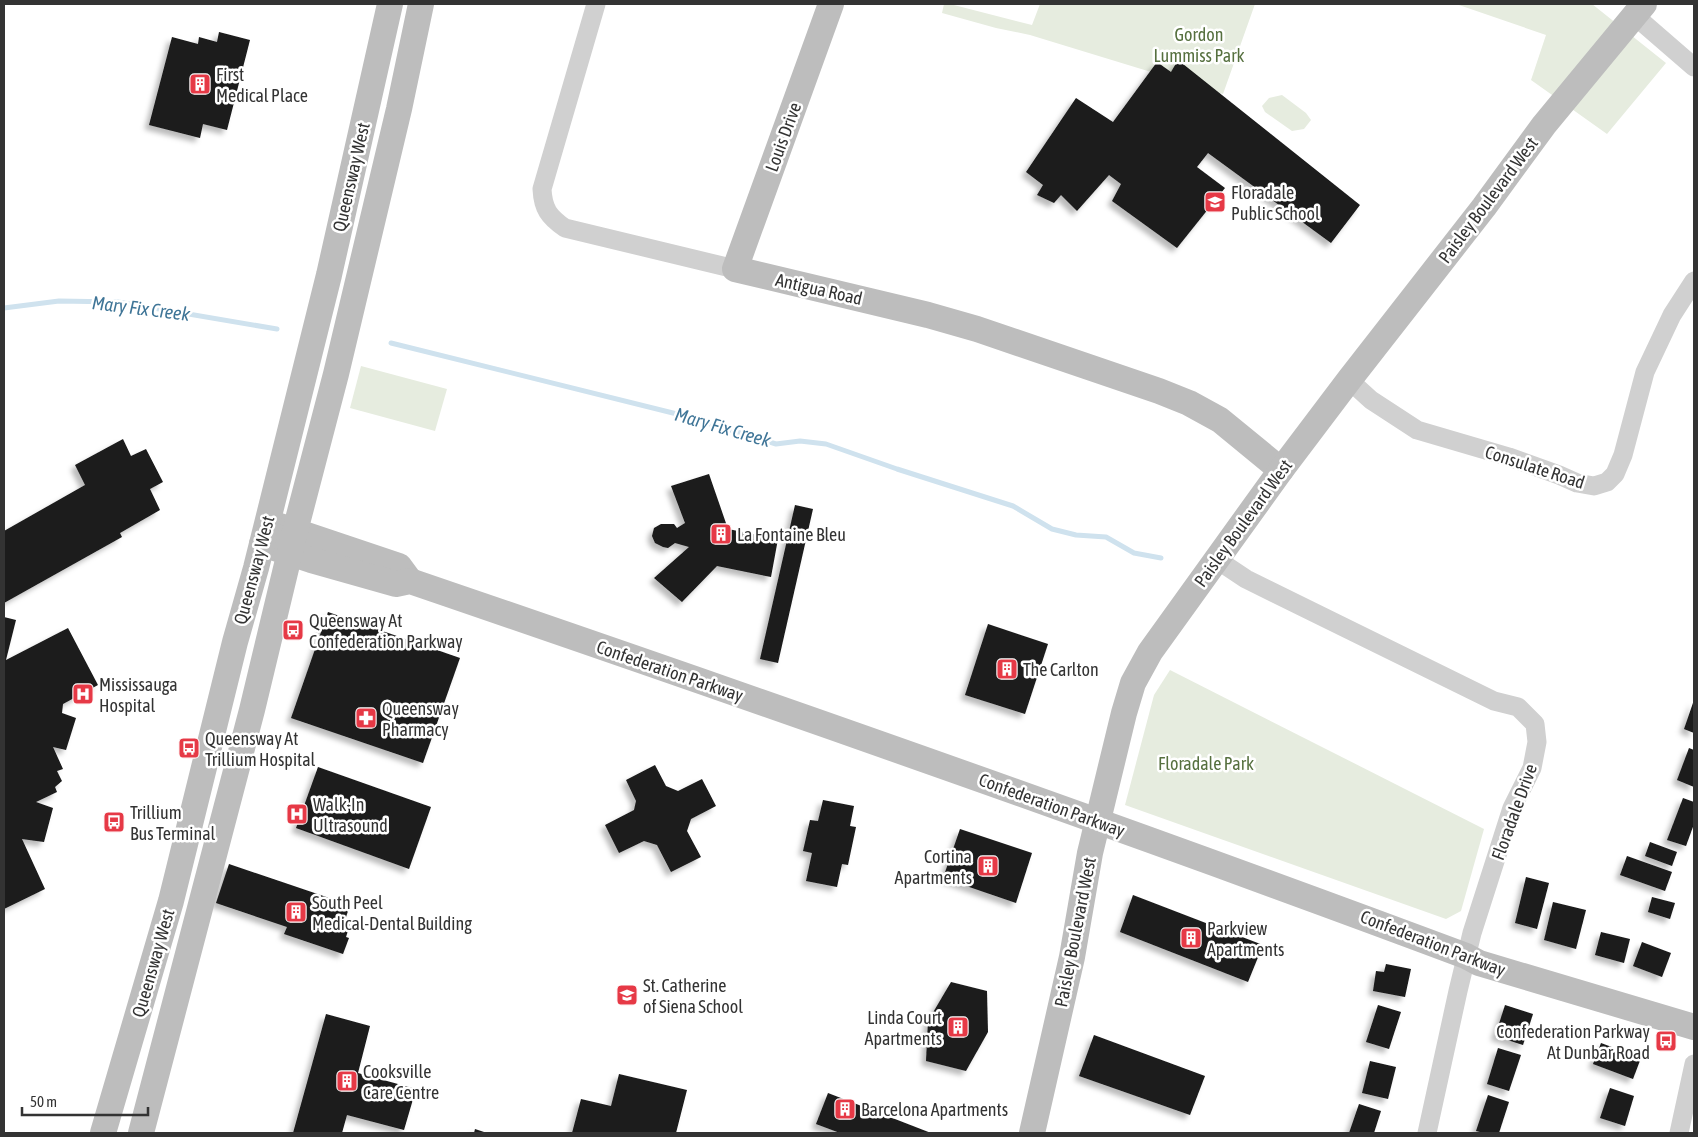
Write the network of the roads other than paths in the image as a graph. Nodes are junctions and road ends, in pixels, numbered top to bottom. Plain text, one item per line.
1 (390, 4) edge
2 (421, 4) edge
3 (596, 4) edge
4 (831, 4) edge
5 (1639, 10) edge
6 (1694, 67) edge
7 (734, 269) junction
8 (1694, 281) edge
9 (1349, 380) junction
10 (1281, 470) junction
11 (265, 532) junction
12 (293, 542) junction
13 (1216, 559) junction
14 (1099, 822) junction
15 (1466, 956) junction
16 (1694, 1027) edge
17 (1694, 1064) edge
18 (103, 1133) edge
19 (141, 1133) edge
20 (1032, 1133) edge
21 (1427, 1133) edge
22 (1679, 1133) edge

1 - 11 street, Queensway West
2 - 12 street, Queensway West
3 - 7 street, Antigua Road
4 - 7 street, Louis Drive
5 - 6 street
5 - 9 street, Paisley Boulevard West
7 - 10 street, Antigua Road
8 - 9 street, Consulate Road
9 - 10 street, Paisley Boulevard West
10 - 13 street, Paisley Boulevard West
11 - 12 street, Confederation Parkway
11 - 18 street, Queensway West
12 - 14 street, Confederation Parkway
12 - 19 street, Queensway West
13 - 14 street, Paisley Boulevard West
13 - 15 street, Floradale Drive
14 - 15 street, Confederation Parkway
14 - 20 street, Paisley Boulevard West
15 - 16 street, Confederation Parkway
15 - 21 street, Floradale Drive
17 - 22 street

